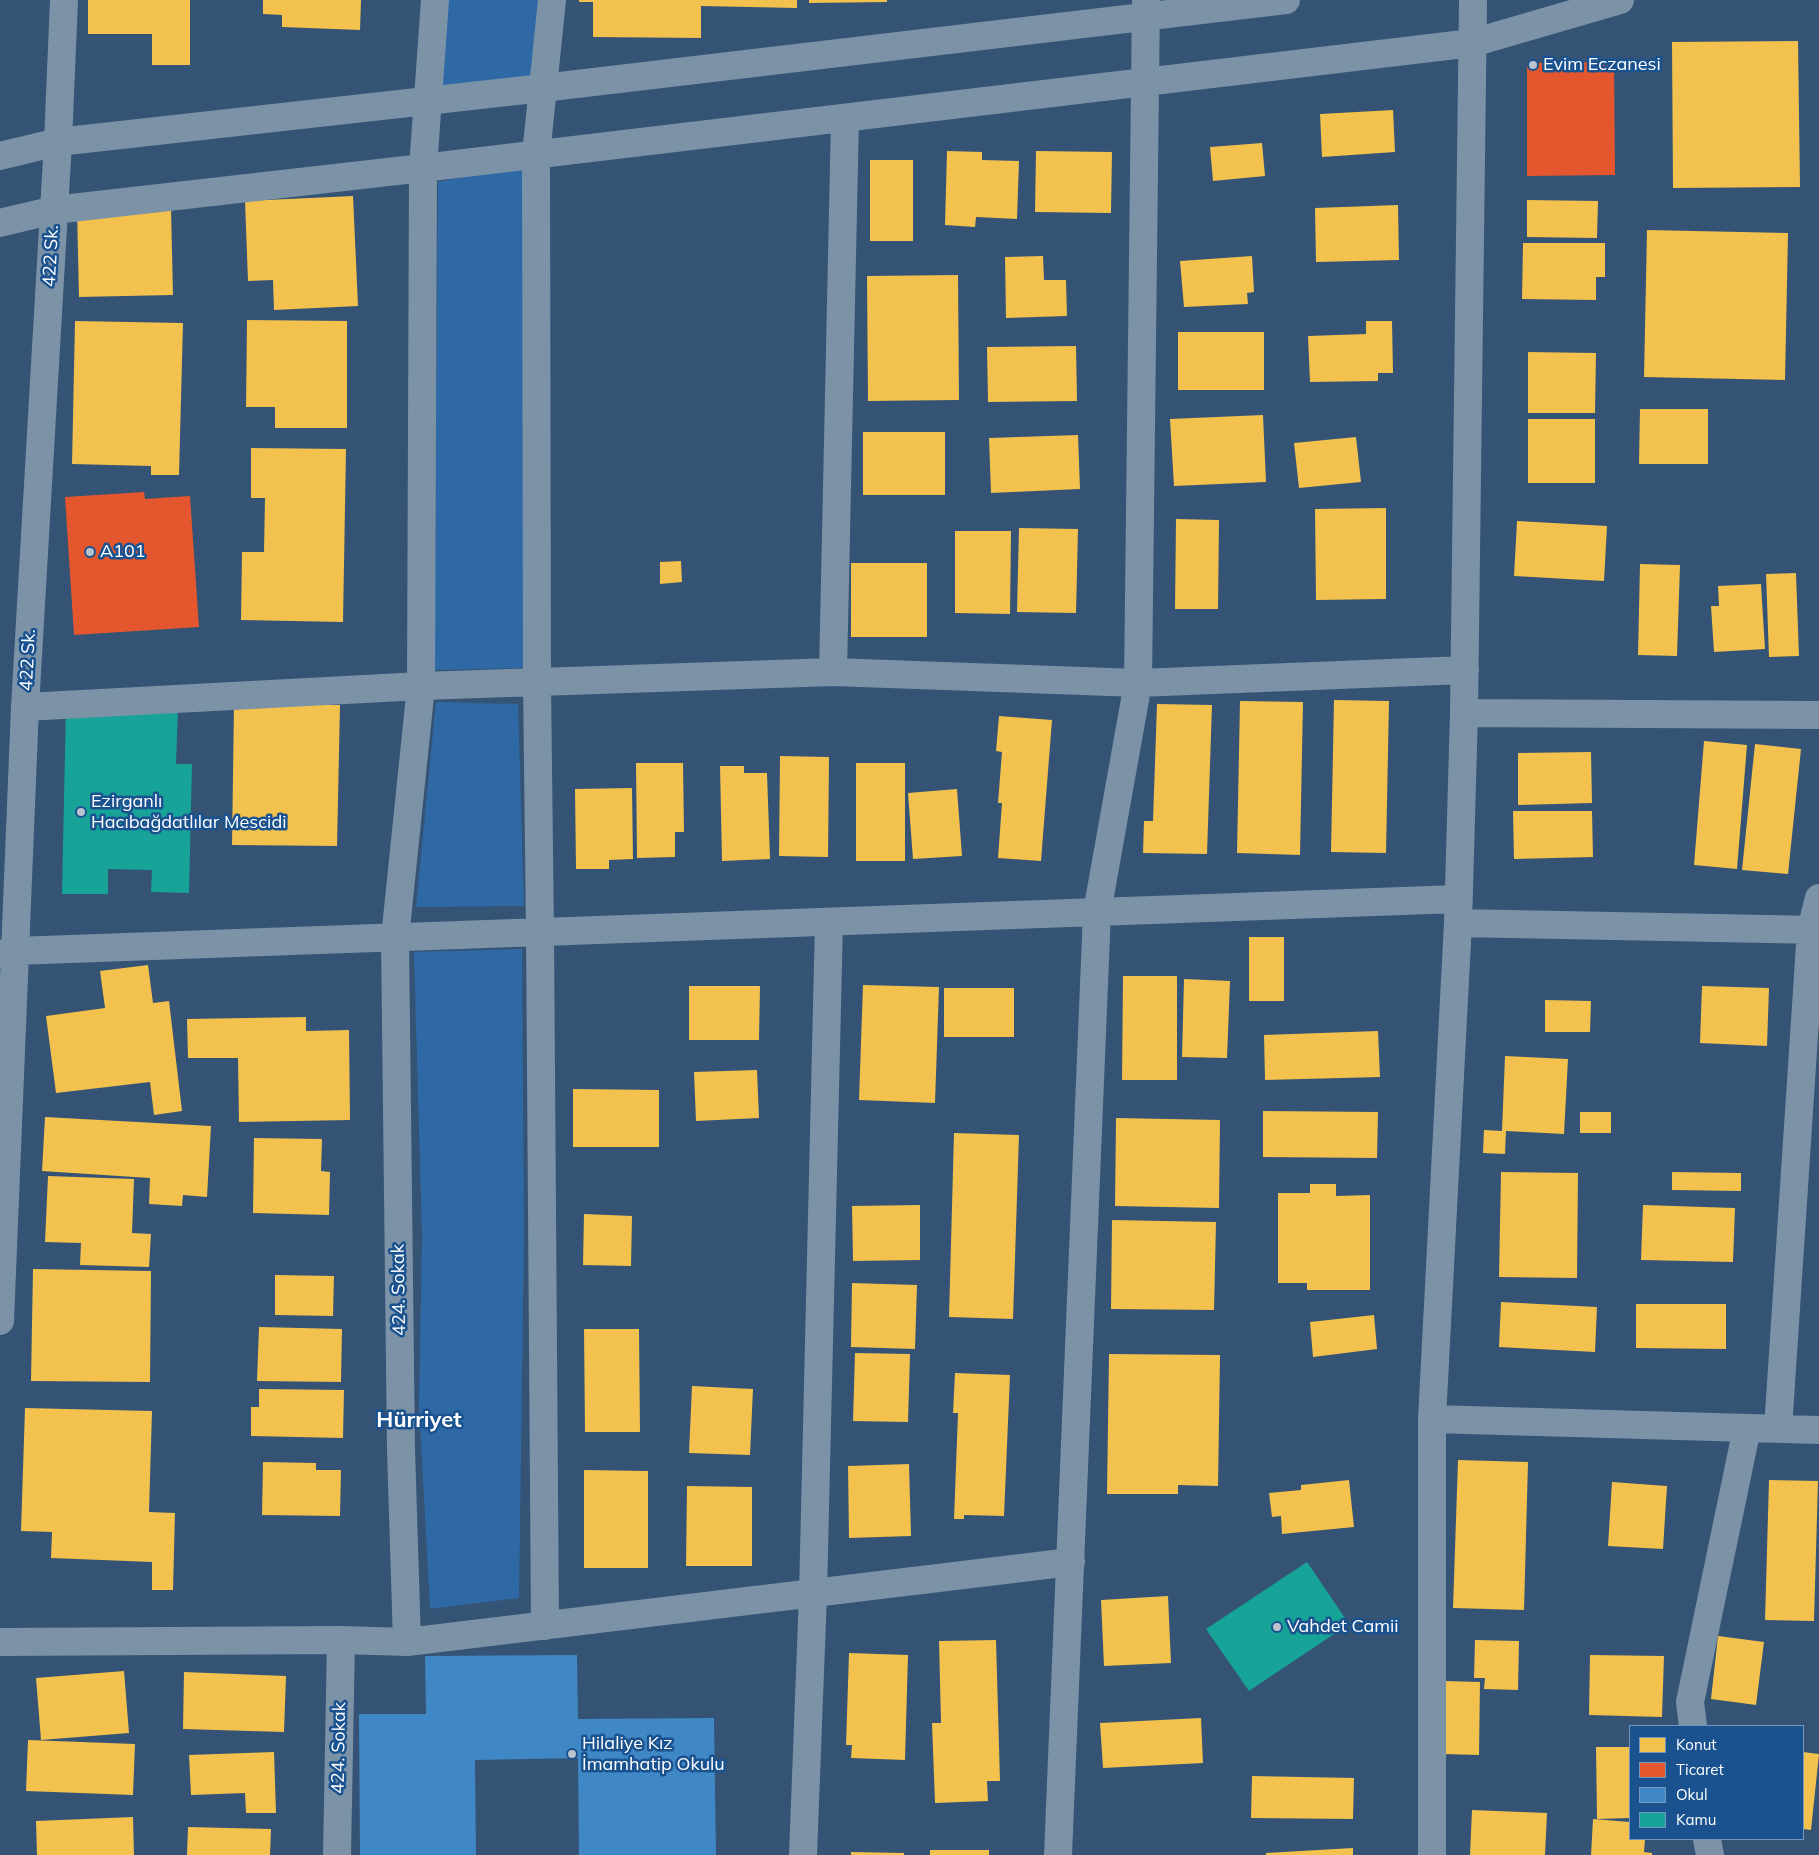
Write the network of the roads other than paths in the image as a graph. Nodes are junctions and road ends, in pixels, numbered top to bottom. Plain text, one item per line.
1 (64, 0) edge
2 (435, 0) edge
3 (552, 0) edge
4 (1286, 0) edge
5 (1473, 0) edge
6 (1620, 0) edge
7 (1146, 8) edge
8 (1472, 43) junction
9 (1146, 82) junction
10 (543, 88) junction
11 (428, 100) junction
12 (845, 118) junction
13 (58, 142) junction
14 (536, 155) junction
15 (0, 156) edge
16 (424, 168) junction
17 (54, 210) junction
18 (0, 223) edge
19 (1465, 670) junction
20 (833, 672) junction
21 (537, 683) junction
22 (1138, 683) junction
23 (421, 686) junction
24 (25, 707) junction
25 (1464, 714) junction
26 (1819, 715) edge
27 (1819, 898) edge
28 (1458, 911) junction
29 (1097, 912) junction
30 (829, 922) junction
31 (1815, 930) edge
32 (540, 933) junction
33 (395, 938) junction
34 (8, 952) edge
35 (0, 1321) edge
36 (1432, 1419) junction
37 (1747, 1428) junction
38 (1778, 1429) junction
39 (1819, 1430) edge
40 (1071, 1562) junction
41 (813, 1594) junction
42 (545, 1626) junction
43 (341, 1640) junction
44 (0, 1642) edge
45 (407, 1642) junction
46 (1693, 1725) edge
47 (1708, 1840) edge
48 (337, 1855) edge
49 (803, 1855) edge
50 (1058, 1855) edge
51 (1432, 1855) edge
52 (1710, 1855) edge

1 - 13 street, 422 Sk.
2 - 11 street, 424. Sokak
3 - 10 street
4 - 7 street
5 - 8 street
6 - 8 street
7 - 9 street
7 - 10 street
8 - 9 street
8 - 19 street
9 - 12 street
9 - 22 street
10 - 11 street
10 - 14 street
11 - 13 street
11 - 16 street, 424. Sokak
12 - 14 street
12 - 20 street
13 - 15 street
13 - 17 street, 422 Sk.
14 - 16 street
14 - 21 street
16 - 17 street
16 - 23 street, 424. Sokak
17 - 18 street
17 - 24 street, 422 Sk.
19 - 22 street
19 - 25 street
20 - 21 street
20 - 22 street
21 - 23 street
21 - 32 street
22 - 29 street
23 - 24 street
23 - 33 street, 424. Sokak
24 - 34 street, 422 Sk.
25 - 26 street
25 - 28 street
27 - 31 street
28 - 29 street
28 - 31 street
28 - 36 street
29 - 30 street
29 - 40 street
30 - 32 street
30 - 41 street
31 - 38 street
32 - 33 street
32 - 42 street
33 - 34 street
33 - 45 street, 424. Sokak
34 - 35 street, 422 Sk.
36 - 37 street
36 - 51 street
37 - 38 street
37 - 46 street
38 - 39 street
40 - 41 street
40 - 50 street
41 - 42 street
41 - 49 street
42 - 45 street
43 - 44 street
43 - 45 street
43 - 48 street, 424. Sokak
47 - 52 street

